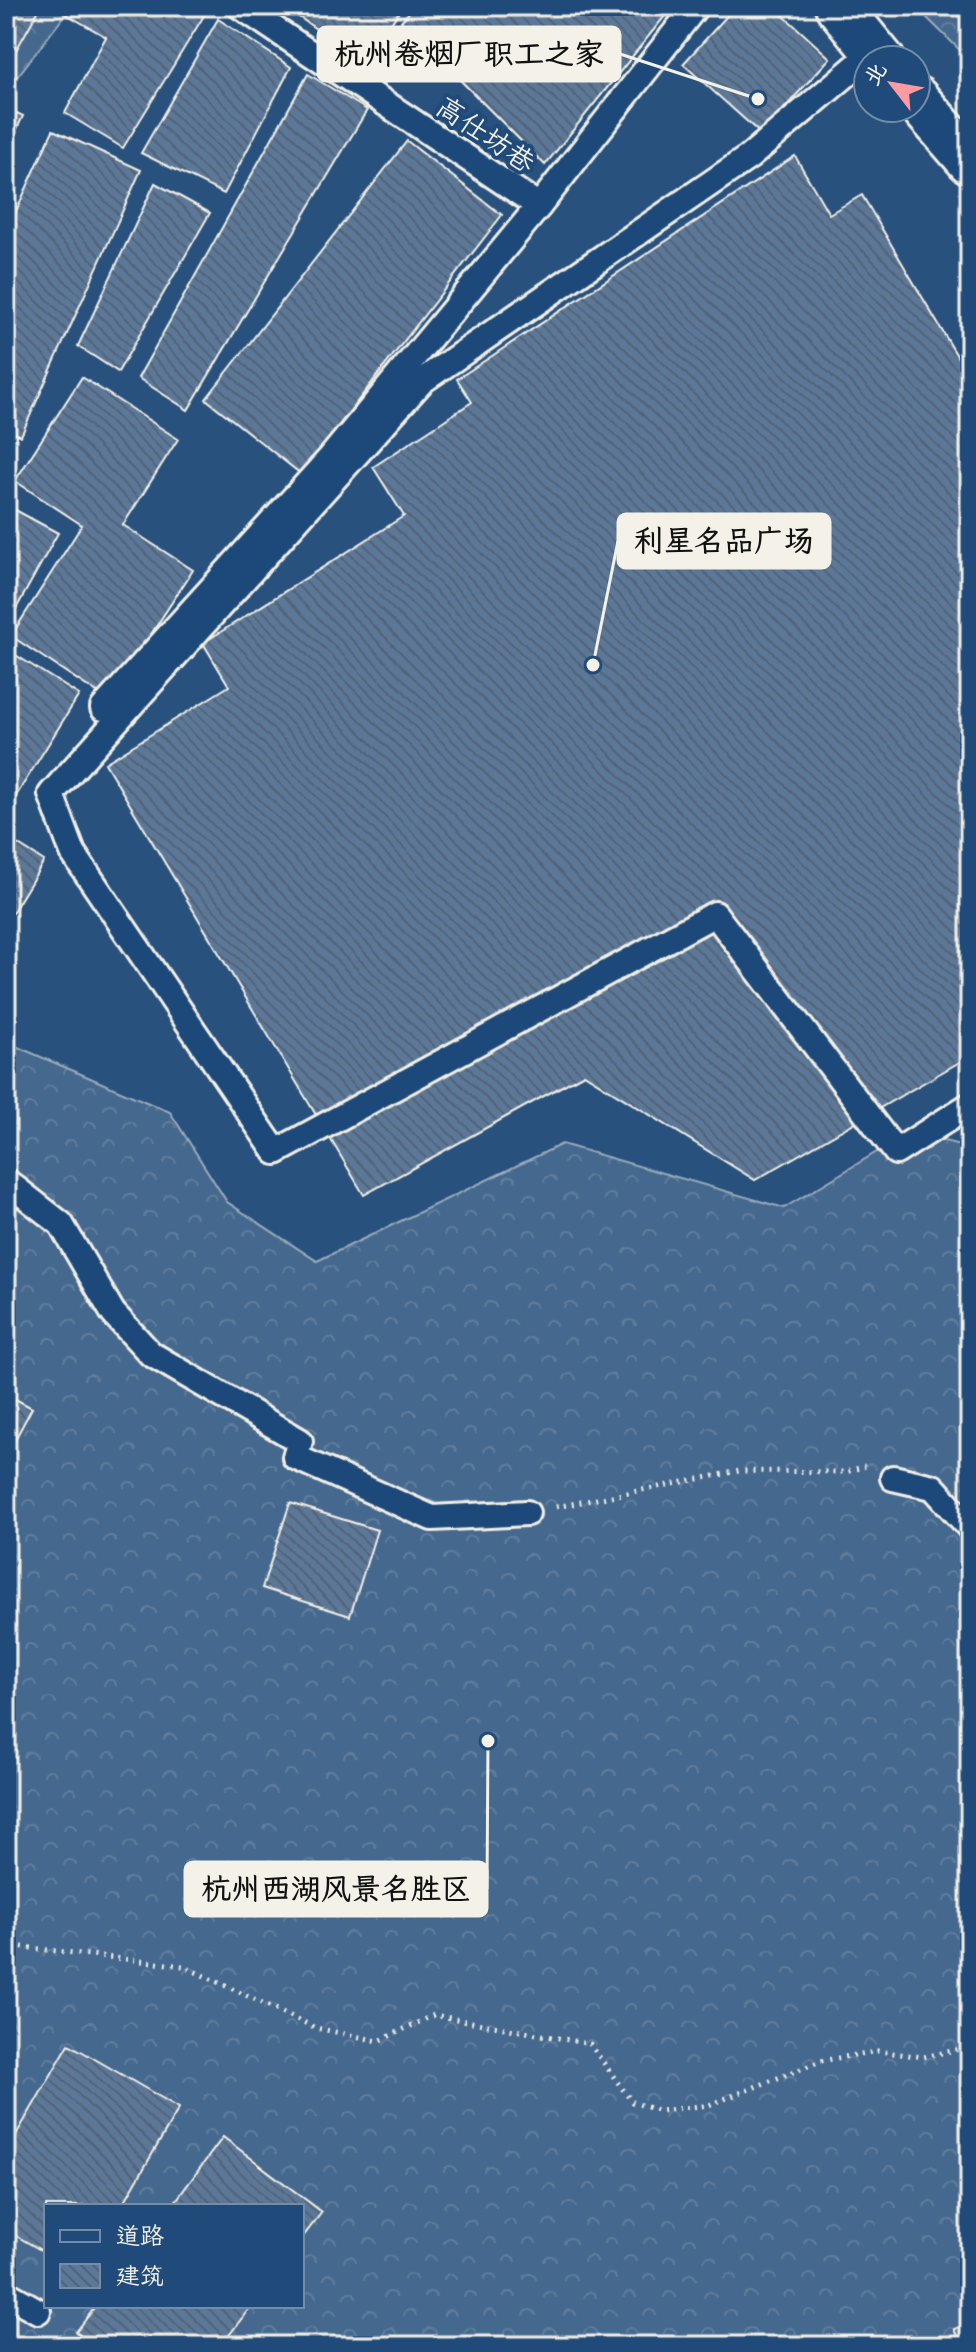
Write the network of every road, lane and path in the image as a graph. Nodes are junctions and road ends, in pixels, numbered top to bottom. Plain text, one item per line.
1 (240, 6) edge
2 (696, 6) edge
3 (838, 6) edge
4 (869, 44) edge
5 (852, 76) edge
6 (932, 117) edge
7 (970, 161) edge
8 (539, 206) junction
9 (103, 708) dead end
10 (970, 1105) edge
11 (6, 1181) edge
12 (893, 1478) joint
13 (527, 1513) joint
14 (970, 1528) edge
15 (6, 1945) edge
16 (970, 2047) edge
17 (6, 2293) edge
18 (38, 2311) dead end

1 - 8 lane, 高仕坊巷
2 - 8 lane
3 - 4 street
5 - 10 lane
6 - 7 street
8 - 9 lane
11 - 13 lane
12 - 13 path
12 - 14 lane
15 - 16 path
17 - 18 lane

